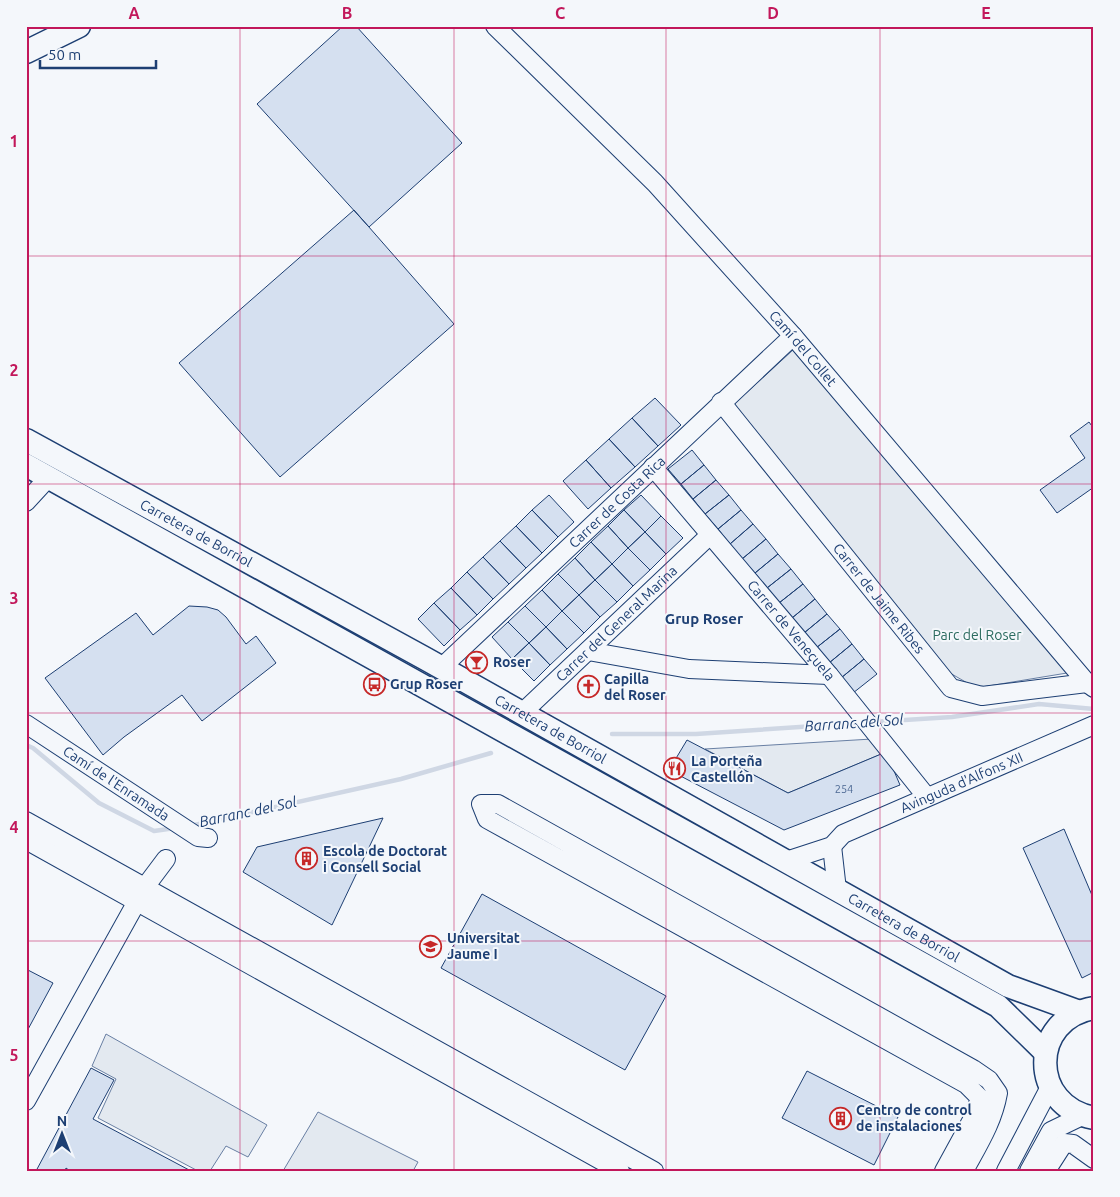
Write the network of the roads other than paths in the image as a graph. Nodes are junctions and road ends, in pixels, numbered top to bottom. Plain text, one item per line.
1 (79, 26) edge
2 (495, 26) edge
3 (26, 52) edge
4 (793, 336) junction
5 (721, 402) junction
6 (26, 440) edge
7 (26, 465) edge
8 (653, 467) junction
9 (49, 477) junction
10 (26, 502) edge
11 (710, 535) junction
12 (588, 651) junction
13 (813, 658) junction
14 (441, 668) junction
15 (790, 672) junction
16 (829, 675) junction
17 (1090, 686) edge
18 (522, 714) junction
19 (26, 724) edge
20 (1094, 725) edge
21 (926, 796) junction
22 (26, 821) edge
23 (208, 838) dead end
24 (26, 840) edge
25 (832, 846) junction
26 (166, 859) dead end
27 (786, 861) junction
28 (837, 890) junction
29 (140, 894) junction
30 (1086, 1010) edge
31 (1046, 1052) junction
32 (1050, 1087) junction
33 (26, 1100) edge
34 (1088, 1117) edge
35 (1094, 1159) edge
36 (620, 1171) edge
37 (654, 1171) edge
38 (944, 1171) edge
39 (964, 1171) edge
40 (1006, 1171) edge
41 (1029, 1171) edge
42 (1046, 1171) edge

1 - 3 main road
2 - 4 street, Camí del Collet
4 - 5 street, Carrer de Costa Rica
4 - 17 street, Camí del Collet
5 - 8 street, Carrer de Costa Rica
5 - 17 street, Carrer de Jaime Ribes
6 - 14 main road, Carretera de Borriol
7 - 9 main road, Carretera de Borriol
8 - 11 street, Carrer de Veneçuela
8 - 14 street, Carrer de Costa Rica
9 - 10 street
9 - 31 main road, Carretera de Borriol
11 - 12 street, Carrer del General Marina
11 - 13 street, Carrer de Veneçuela
12 - 15 street
12 - 18 street, Carrer del General Marina
13 - 15 street
13 - 16 street, Carrer de Veneçuela
14 - 18 main road, Carretera de Borriol
15 - 16 street
16 - 21 street, Carrer de Veneçuela
18 - 27 main road, Carretera de Borriol
19 - 23 street, Camí de l'Enramada
20 - 21 street, Avinguda d'Alfons XII
21 - 25 street, Avinguda d'Alfons XII
22 - 29 street
24 - 29 street
25 - 27 street, Avinguda d'Alfons XII
25 - 28 street
26 - 29 street
27 - 28 main road, Carretera de Borriol
28 - 30 main road, Carretera de Borriol
29 - 33 street
29 - 36 street
29 - 37 street
30 - 31 main road
31 - 32 main road
32 - 34 main road
32 - 40 street
34 - 41 street
35 - 42 street
38 - 39 street

